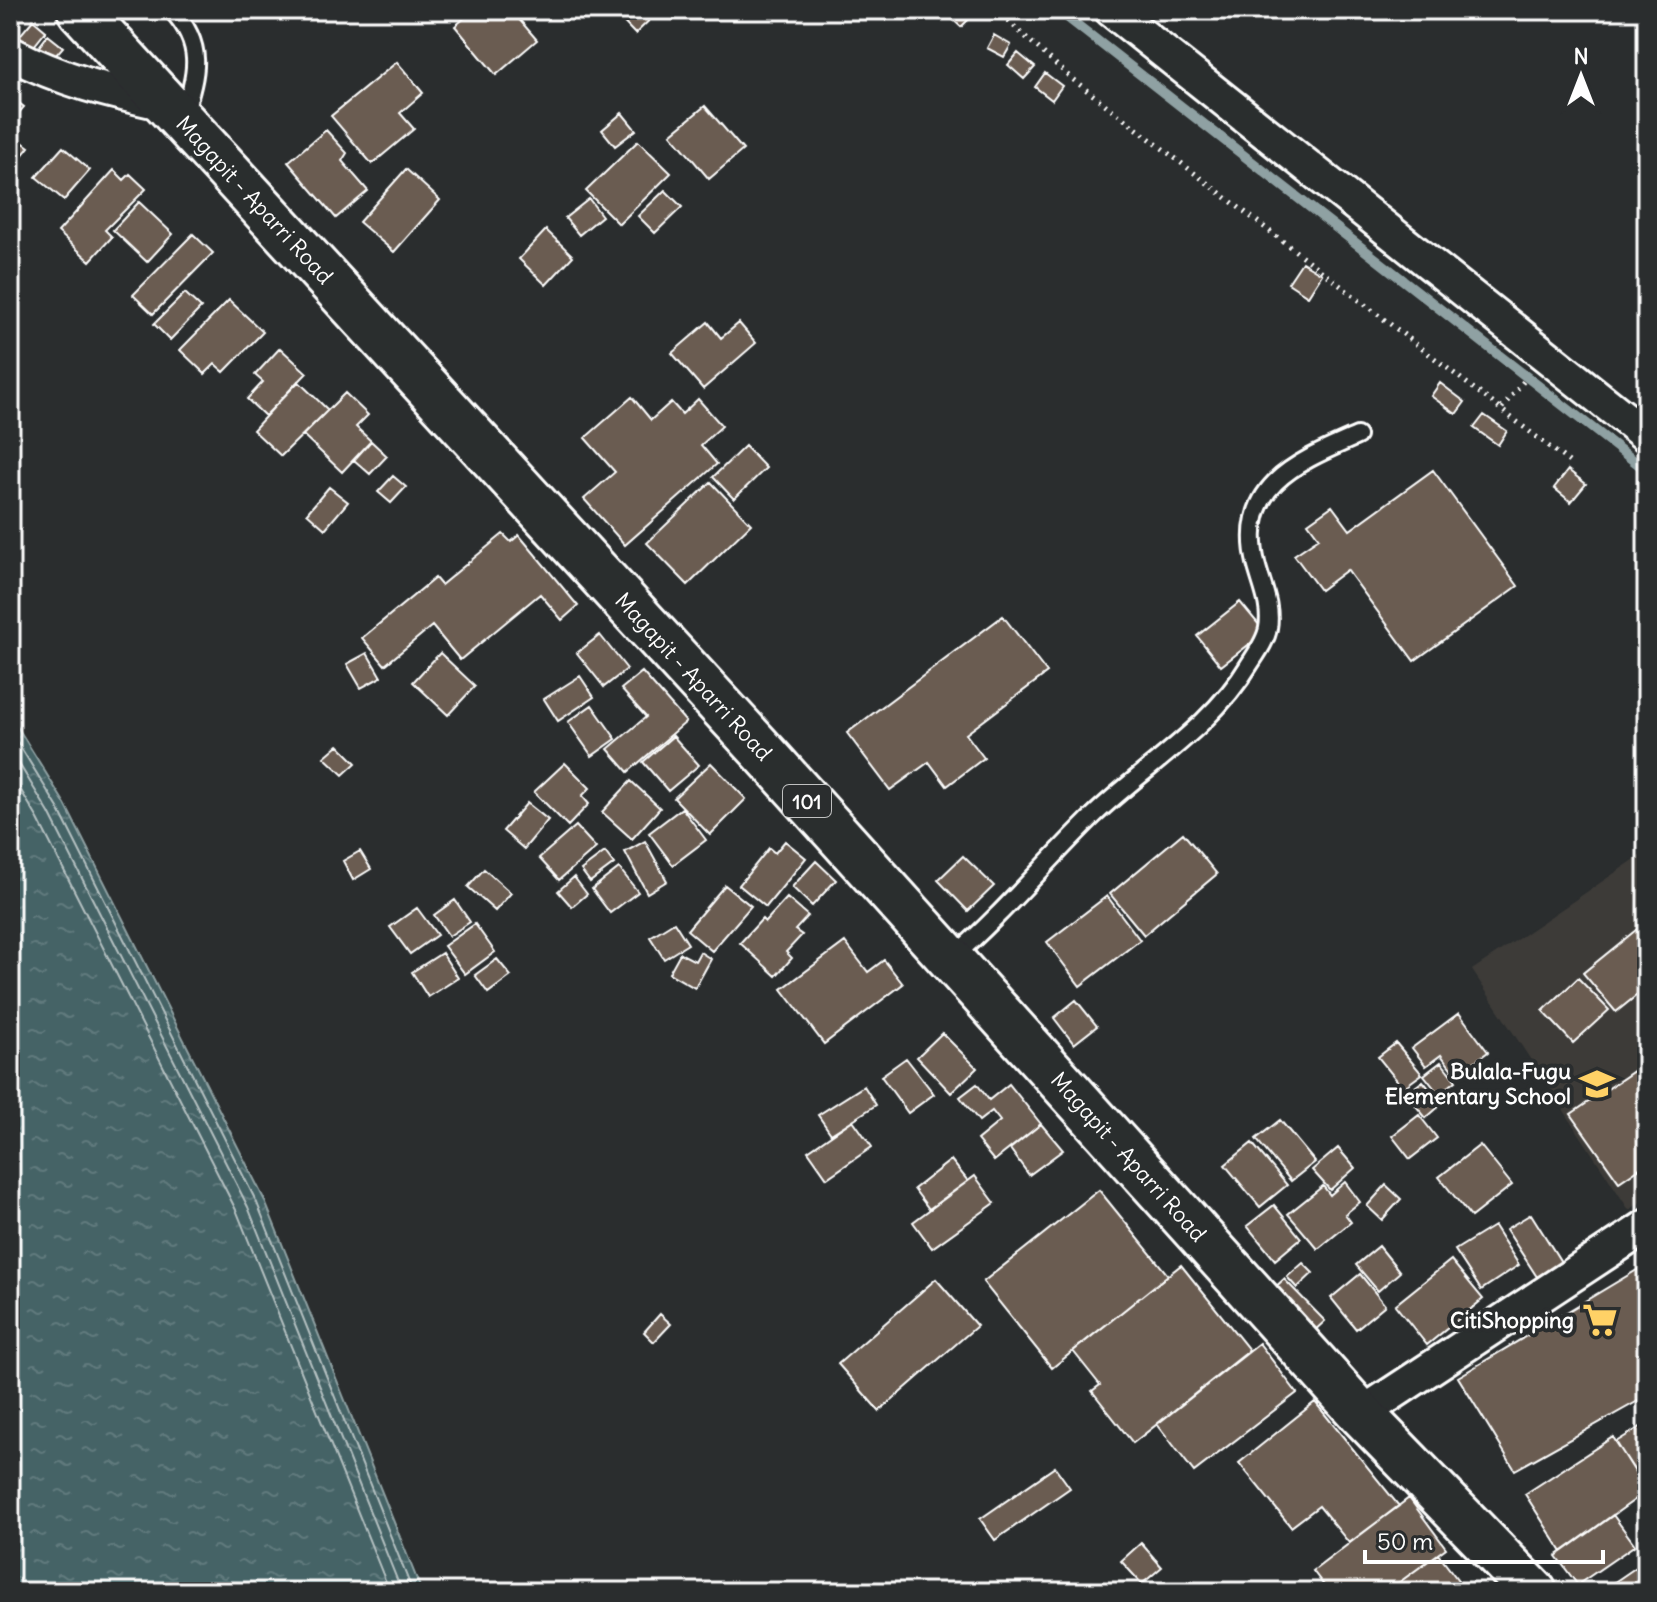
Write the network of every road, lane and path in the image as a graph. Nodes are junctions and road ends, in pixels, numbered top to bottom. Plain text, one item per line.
1 (80, 10) edge
2 (172, 10) edge
3 (996, 10) edge
4 (1111, 10) edge
5 (10, 53) edge
6 (174, 112) junction
7 (1531, 372) dead end
8 (1504, 406) junction
9 (1357, 436) dead end
10 (1647, 436) edge
11 (1573, 465) dead end
12 (950, 959) junction
13 (1647, 1226) edge
14 (1361, 1414) junction
15 (1534, 1592) edge

1 - 6 main road, Magapit - Aparri Road / 101
2 - 6 lane
3 - 8 path
4 - 10 street
5 - 6 street
6 - 12 main road, Magapit - Aparri Road / 101
7 - 8 path
8 - 11 path
9 - 12 lane
12 - 14 main road, Magapit - Aparri Road / 101
13 - 14 street
14 - 15 main road, Magapit - Aparri Road / 101

